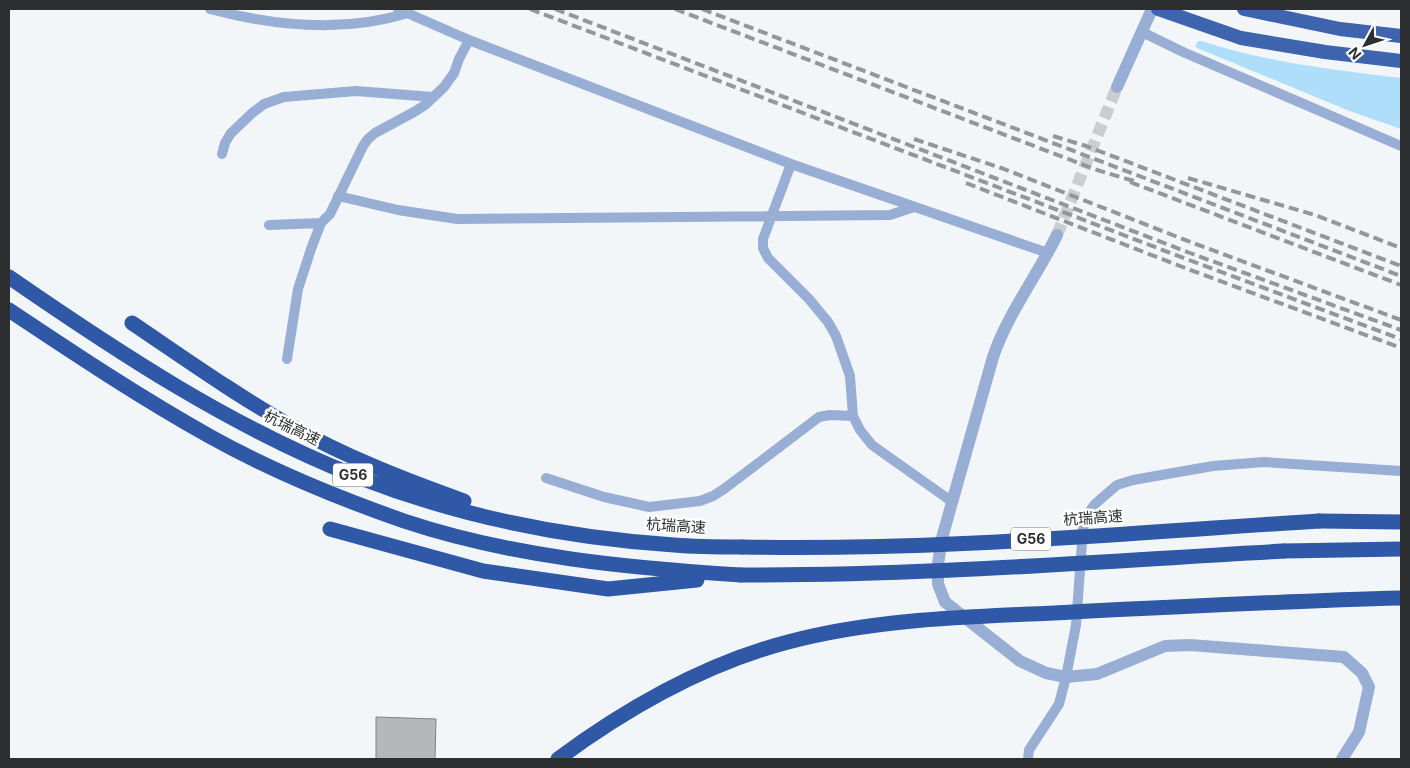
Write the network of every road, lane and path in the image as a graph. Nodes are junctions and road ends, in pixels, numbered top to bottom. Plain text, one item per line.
1 (210, 9) edge
2 (1152, 9) edge
3 (1158, 9) edge
4 (1244, 9) edge
5 (403, 11) edge
6 (1142, 32) junction
7 (1401, 36) edge
8 (469, 40) junction
9 (1401, 61) edge
10 (1117, 87) tunnel mouth
11 (433, 97) junction
12 (1401, 146) edge
13 (222, 154) dead end
14 (791, 164) junction
15 (338, 196) junction
16 (914, 206) junction
17 (771, 216) junction
18 (321, 223) junction
19 (270, 226) dead end
20 (1057, 235) tunnel mouth
21 (1048, 253) junction
22 (9, 277) edge
23 (9, 310) edge
24 (132, 323) dead end
25 (287, 359) dead end
26 (852, 416) junction
27 (1401, 471) edge
28 (546, 478) dead end
29 (951, 501) junction
30 (1401, 522) edge
31 (541, 528) junction
32 (330, 529) dead end
33 (1401, 549) edge
34 (741, 575) junction
35 (1401, 598) edge
36 (1066, 677) junction
37 (558, 759) edge
38 (1028, 759) edge
39 (1342, 759) edge

1 - 5 street
2 - 6 street
3 - 9 highway
4 - 7 highway
5 - 8 street
6 - 10 street
6 - 12 street
8 - 11 street
8 - 14 street
11 - 13 street
11 - 15 street
14 - 16 street
14 - 17 street
15 - 17 street
15 - 18 street
16 - 17 street
16 - 21 street
17 - 26 street
18 - 19 street
18 - 25 street
20 - 21 street
21 - 29 street
22 - 31 highway, 杭瑞高速 / G56
23 - 34 highway, G56
24 - 31 highway
26 - 28 street
26 - 29 street
27 - 36 street
29 - 36 street
30 - 31 highway, 杭瑞高速 / G56, bridge
32 - 34 highway
33 - 34 highway, G56, bridge
35 - 37 highway, bridge
36 - 38 street
36 - 39 street

